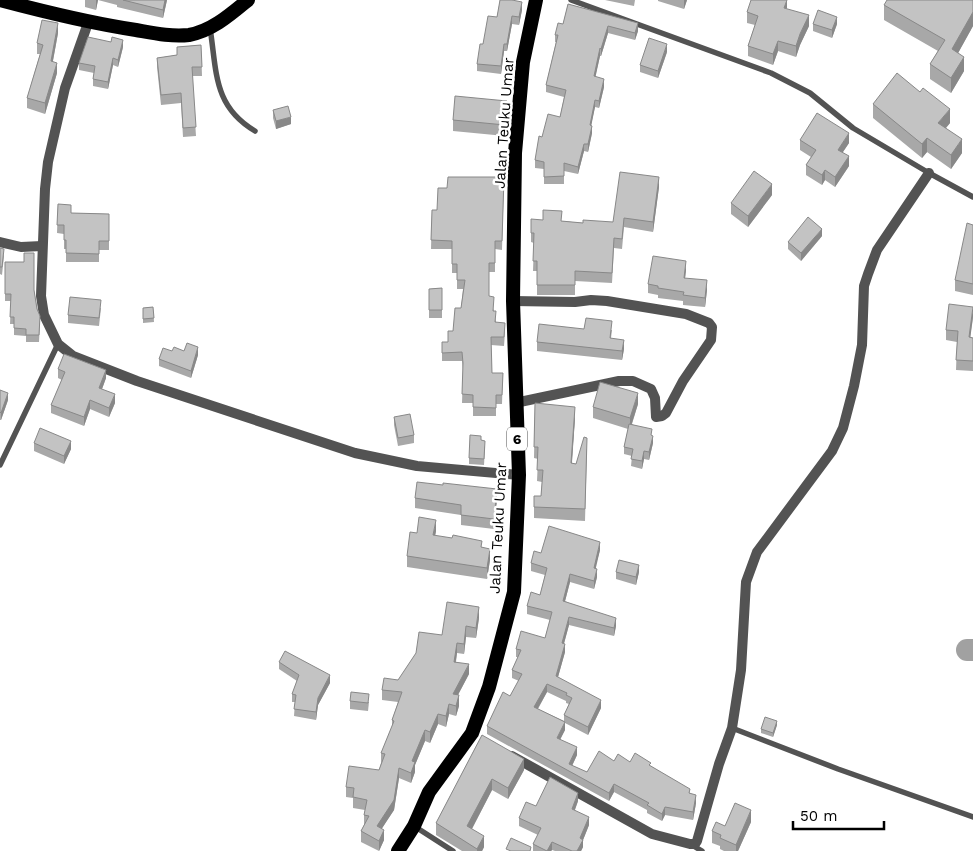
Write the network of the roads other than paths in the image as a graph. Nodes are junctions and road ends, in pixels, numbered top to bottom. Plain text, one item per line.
1 (0, 0) edge
2 (248, 0) edge
3 (536, 0) edge
4 (571, 0) edge
5 (88, 23) junction
6 (210, 28) junction
7 (255, 131) dead end
8 (929, 173) junction
9 (973, 197) edge
10 (0, 242) edge
11 (42, 246) junction
12 (513, 301) junction
13 (58, 344) junction
14 (515, 403) junction
15 (0, 465) edge
16 (519, 475) junction
17 (732, 728) junction
18 (506, 752) edge
19 (973, 817) edge
20 (414, 826) junction
21 (690, 844) junction
22 (398, 851) edge
23 (453, 851) edge
24 (702, 851) edge

1 - 5 highway
2 - 6 highway
3 - 12 highway, Jalan Teuku Umar / 6
4 - 8 lane
5 - 6 highway
5 - 11 street
6 - 7 lane
8 - 9 lane
8 - 17 street
10 - 11 street
11 - 13 street
12 - 14 highway, Jalan Teuku Umar / 6
12 - 14 street
13 - 15 lane
13 - 16 street
14 - 16 highway, Jalan Teuku Umar / 6
16 - 20 highway, Jalan Teuku Umar / 6
17 - 19 lane
17 - 21 street
18 - 21 street
20 - 22 highway, Jalan Teuku Umar / 6
20 - 23 lane
21 - 24 lane

